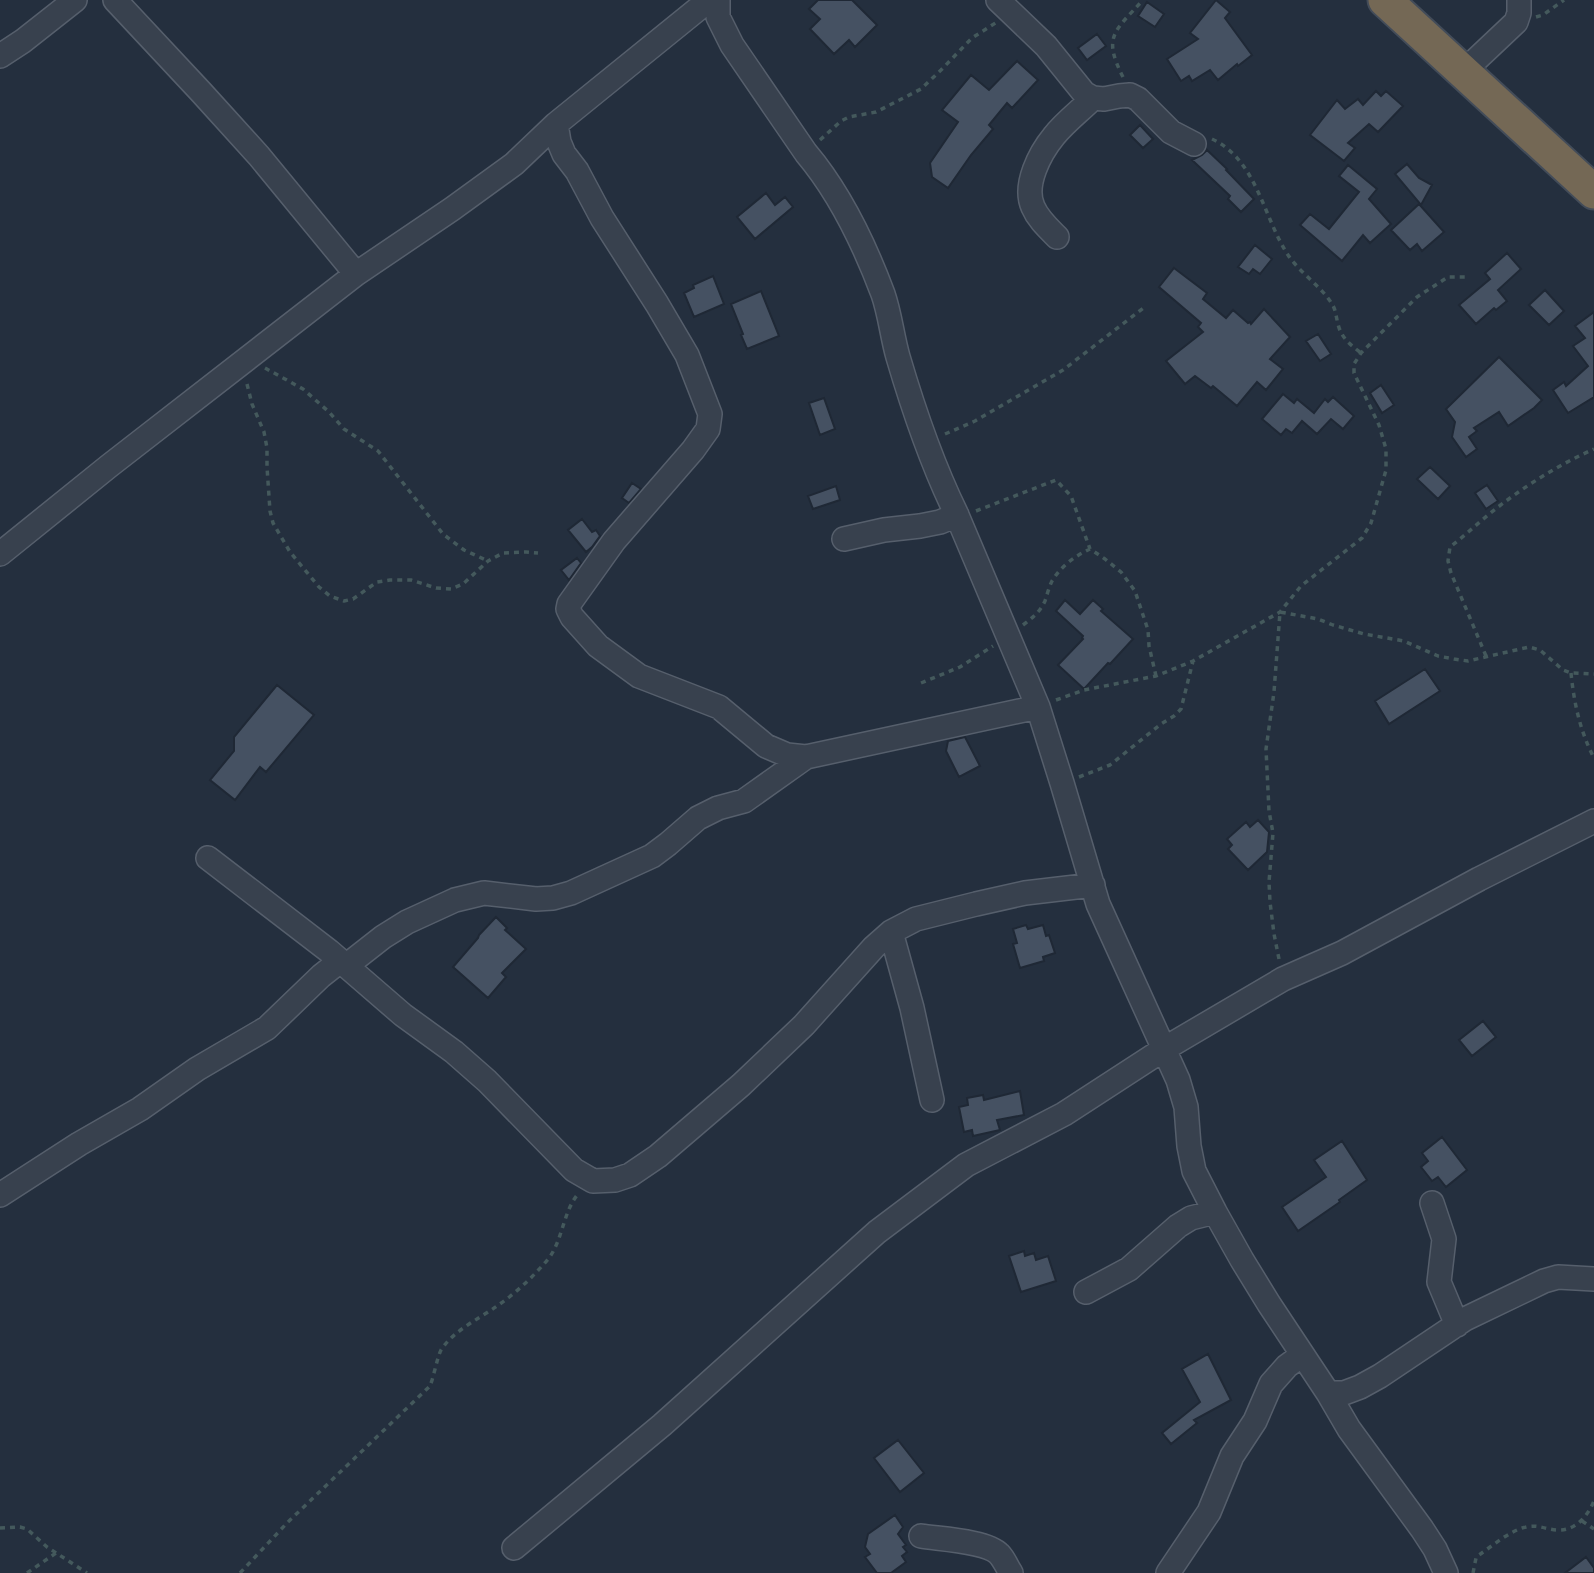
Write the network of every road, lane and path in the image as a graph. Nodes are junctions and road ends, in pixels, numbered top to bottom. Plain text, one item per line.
1 (75, 0) edge
2 (115, 0) edge
3 (1143, 0) edge
4 (1385, 0) edge
5 (1564, 0) edge
6 (710, 1) edge
7 (1004, 6) edge
8 (1517, 11) edge
9 (0, 56) edge
10 (1463, 72) junction
11 (1130, 96) junction
12 (1093, 98) junction
13 (556, 124) junction
14 (1194, 144) joint
15 (806, 153) junction
16 (1594, 192) edge
17 (1057, 237) dead end
18 (356, 274) junction
19 (1469, 277) dead end
20 (1146, 306) dead end
21 (1361, 354) junction
22 (247, 359) junction
23 (926, 441) junction
24 (1594, 449) edge
25 (957, 514) junction
26 (844, 539) dead end
27 (1090, 549) junction
28 (538, 553) dead end
29 (0, 554) edge
30 (488, 561) junction
31 (1280, 612) junction
32 (1008, 636) junction
33 (1486, 656) junction
34 (1193, 661) junction
35 (1572, 673) junction
36 (1594, 674) edge
37 (1156, 676) junction
38 (921, 683) dead end
39 (1038, 707) junction
40 (806, 757) junction
41 (1594, 758) edge
42 (1062, 783) junction
43 (1594, 821) edge
44 (208, 858) dead end
45 (1093, 885) junction
46 (891, 932) junction
47 (343, 963) junction
48 (1283, 979) junction
49 (1164, 1049) junction
50 (932, 1100) dead end
51 (593, 1181) junction
52 (0, 1195) edge
53 (1432, 1203) dead end
54 (1216, 1212) junction
55 (1594, 1279) edge
56 (1086, 1292) dead end
57 (1457, 1325) junction
58 (1302, 1355) junction
59 (1328, 1393) junction
60 (1594, 1501) edge
61 (1582, 1521) junction
62 (0, 1528) edge
63 (1594, 1529) edge
64 (921, 1536) dead end
65 (514, 1548) dead end
66 (56, 1553) junction
67 (27, 1573) edge
68 (87, 1573) edge
69 (240, 1573) edge
70 (1011, 1573) edge
71 (1168, 1573) edge
72 (1446, 1573) edge
73 (1473, 1573) edge

1 - 9 street
2 - 18 street
3 - 11 path
4 - 10 highway
5 - 8 path
6 - 13 street
6 - 15 street
7 - 12 street
7 - 15 path
8 - 10 street
10 - 16 highway
11 - 12 street
11 - 14 street
12 - 17 street
13 - 18 street
13 - 40 street
14 - 21 path
15 - 23 street
18 - 22 street
19 - 21 path
20 - 23 path
21 - 31 path
22 - 29 street
22 - 30 path
22 - 30 path
23 - 25 street
24 - 33 path
25 - 26 street
25 - 27 path
25 - 32 street
27 - 32 path
27 - 37 path
28 - 30 path
31 - 33 path
31 - 34 path
31 - 48 path
32 - 38 path
32 - 39 street
33 - 35 path
34 - 37 path
34 - 42 path
35 - 36 path
35 - 41 path
37 - 39 path
39 - 40 street
39 - 42 street
40 - 47 street
42 - 45 street
43 - 48 street
44 - 47 street
45 - 46 street
45 - 49 street
46 - 50 street
46 - 51 street
47 - 51 street
47 - 52 street
48 - 49 street
49 - 54 street
49 - 65 street
51 - 69 path
53 - 57 street
54 - 56 street
54 - 58 street
55 - 57 street
57 - 59 street
58 - 59 street
58 - 71 street
59 - 72 street
60 - 61 path
61 - 63 path
61 - 73 path
62 - 66 path
64 - 70 street
66 - 67 path
66 - 68 path

